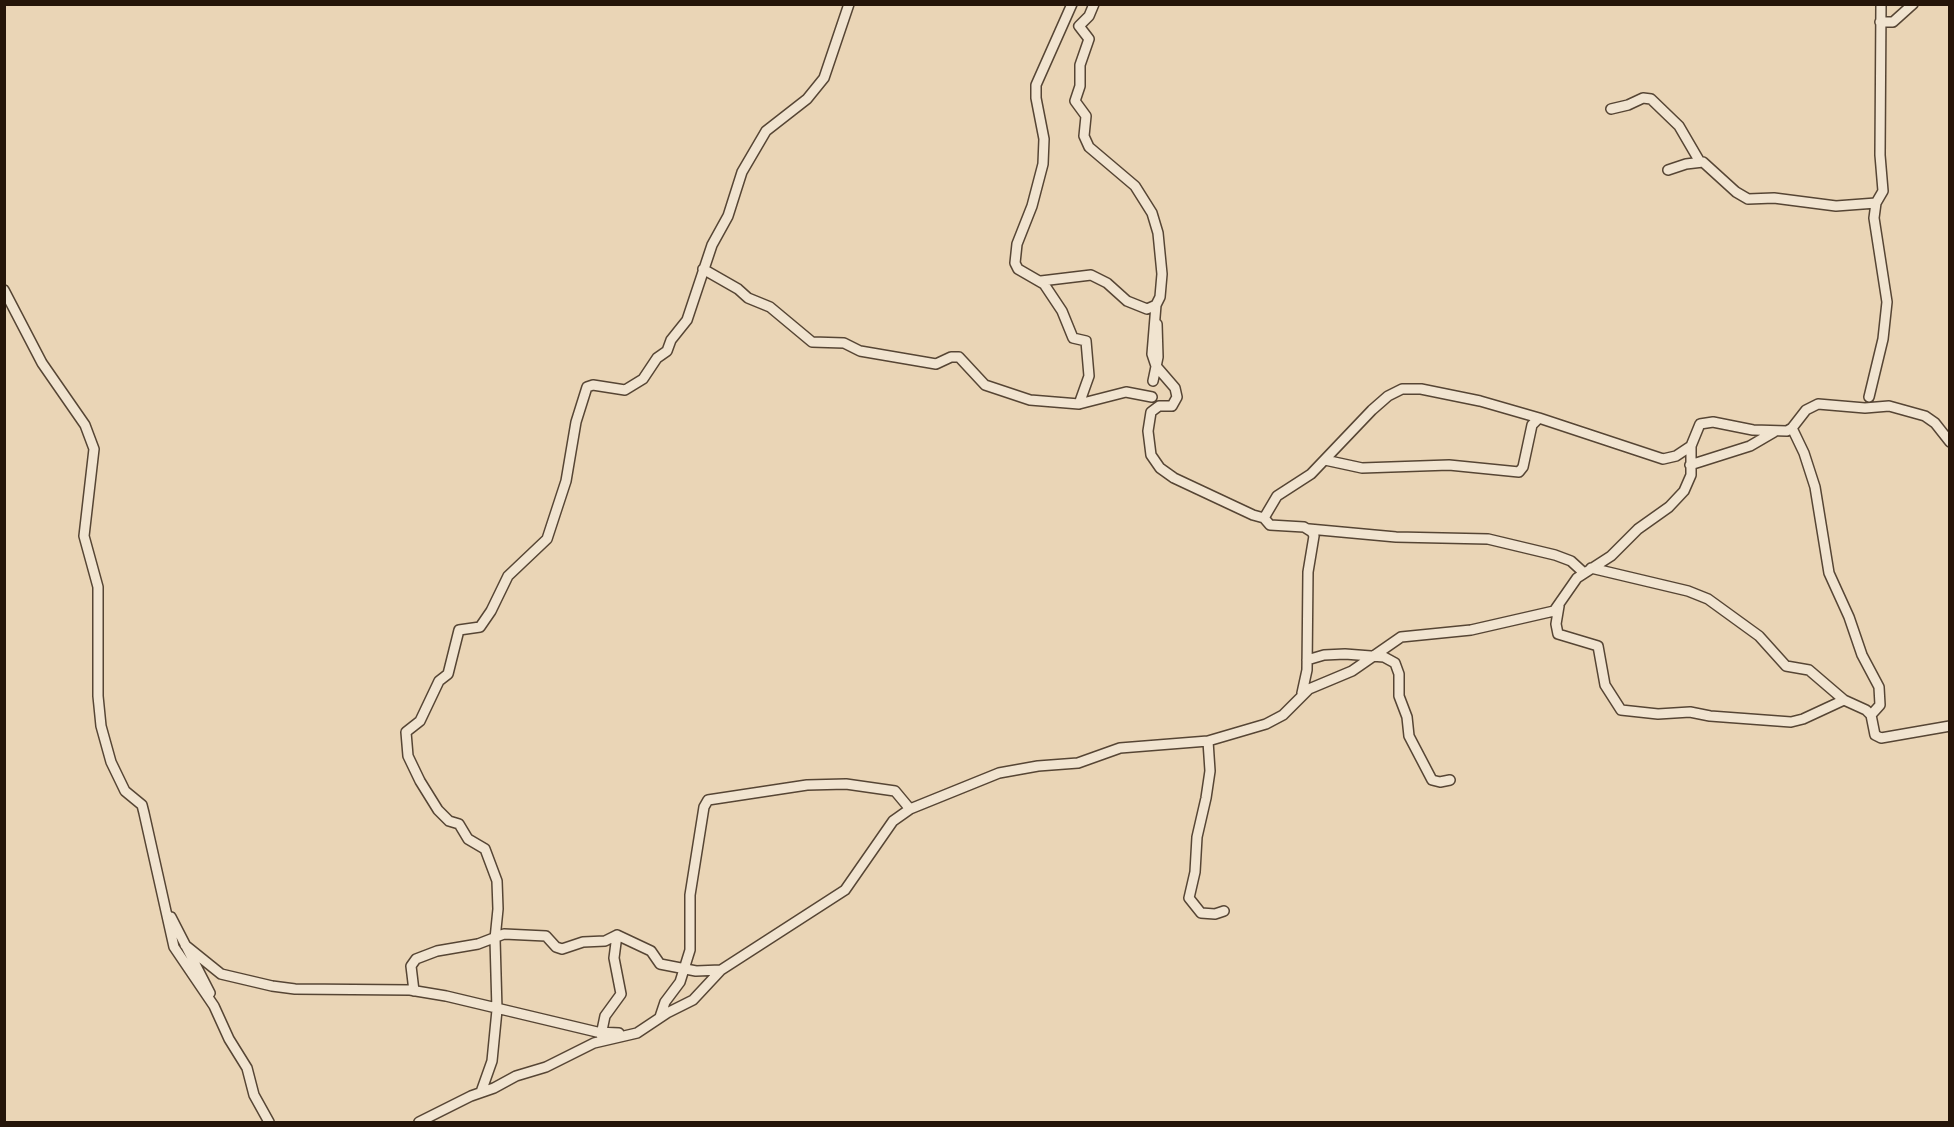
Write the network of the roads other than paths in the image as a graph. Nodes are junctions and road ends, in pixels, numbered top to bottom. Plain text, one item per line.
1 (849, 4) edge
2 (1072, 4) edge
3 (1094, 4) edge
4 (1881, 4) edge
5 (1913, 4) edge
6 (1880, 22) junction
7 (1611, 109) dead end
8 (1700, 162) junction
9 (1668, 170) dead end
10 (1876, 203) junction
11 (703, 269) junction
12 (1041, 281) junction
13 (4, 290) edge
14 (1152, 307) junction
15 (1156, 321) junction
16 (1152, 354) junction
17 (1156, 366) junction
18 (1153, 381) junction
19 (1152, 397) junction
20 (1869, 397) junction
21 (1079, 404) junction
22 (1839, 405) junction
23 (1878, 406) junction
24 (1151, 412) junction
25 (1539, 418) junction
26 (1792, 428) junction
27 (1774, 432) junction
28 (1950, 442) edge
29 (1691, 446) junction
30 (1325, 460) junction
31 (1690, 465) junction
32 (1264, 518) junction
33 (1309, 529) junction
34 (1587, 570) junction
35 (1558, 606) junction
36 (1374, 656) junction
37 (1307, 660) junction
38 (1302, 693) junction
39 (1844, 700) junction
40 (1870, 715) junction
41 (1950, 726) edge
42 (1208, 741) junction
43 (1450, 780) dead end
44 (910, 809) junction
45 (165, 904) junction
46 (1224, 911) dead end
47 (617, 935) junction
48 (495, 939) junction
49 (185, 945) junction
50 (684, 969) junction
51 (721, 970) junction
52 (414, 991) junction
53 (214, 1006) junction
54 (497, 1007) junction
55 (660, 1017) junction
56 (602, 1036) junction
57 (482, 1092) junction
58 (269, 1122) edge
59 (419, 1122) edge

1 - 11 street
2 - 12 street
3 - 14 street
4 - 6 street
5 - 6 street
6 - 10 street
7 - 8 street
8 - 9 street
8 - 10 street
10 - 20 street
11 - 21 street
11 - 48 street
12 - 14 street
12 - 21 street
13 - 45 street
14 - 15 street
15 - 16 street
15 - 17 street
16 - 17 street
16 - 18 street
17 - 18 street
17 - 24 street
18 - 19 street
19 - 21 street
19 - 24 street
20 - 22 street
20 - 23 street
22 - 23 street
22 - 26 street
23 - 28 street
24 - 32 street
25 - 29 street
25 - 30 street
25 - 30 street
26 - 27 street
26 - 40 street
27 - 29 street
27 - 31 street
29 - 31 street
30 - 32 street
31 - 34 street
32 - 33 street
33 - 34 street
33 - 37 street
34 - 35 street
34 - 39 street
35 - 36 street
35 - 39 street
36 - 37 street
36 - 38 street
36 - 43 street
37 - 38 street
38 - 42 street
39 - 40 street
40 - 41 street
42 - 44 street
42 - 46 street
44 - 50 street
44 - 51 street
45 - 49 street
45 - 53 street
47 - 48 street
47 - 50 street
47 - 56 street
48 - 52 street
48 - 54 street
49 - 52 street
49 - 53 street
50 - 51 street
50 - 55 street
51 - 55 street
52 - 54 street
53 - 58 street
54 - 56 street
54 - 57 street
55 - 56 street
56 - 57 street
57 - 59 street

